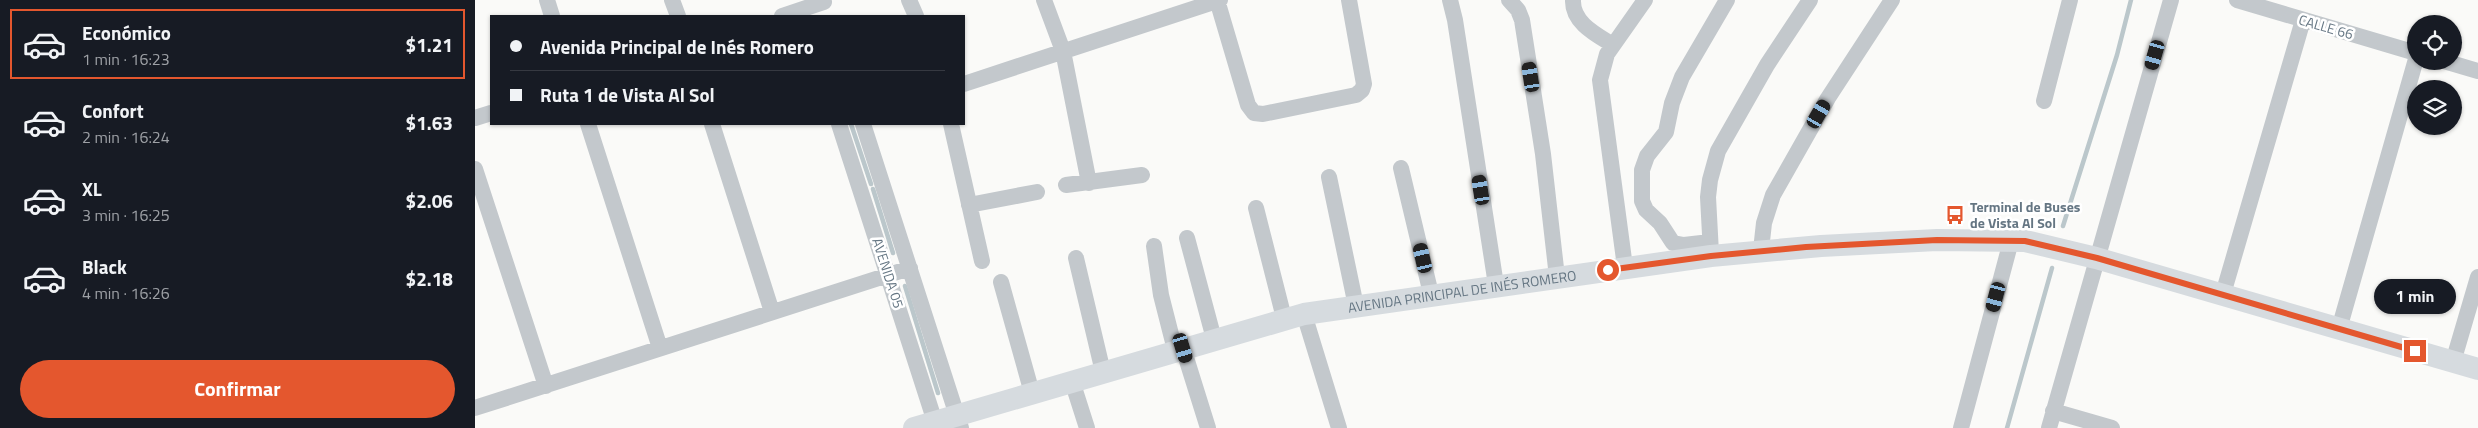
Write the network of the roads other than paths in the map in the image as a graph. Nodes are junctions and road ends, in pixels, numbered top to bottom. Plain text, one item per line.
1 (547, 0) edge
2 (672, 0) edge
3 (909, 0) edge
4 (1044, 0) edge
5 (1218, 0) edge
6 (1349, 0) edge
7 (1450, 0) edge
8 (1509, 0) edge
9 (1573, 0) edge
10 (1645, 0) edge
11 (1727, 0) edge
12 (1810, 0) edge
13 (1892, 0) edge
14 (2070, 0) edge
15 (2171, 0) edge
16 (2237, 0) edge
17 (825, 6) edge
18 (801, 9) edge
19 (553, 15) edge
20 (678, 15) edge
21 (785, 15) edge
22 (916, 15) edge
23 (2303, 20) junction
24 (1613, 45) junction
25 (2407, 50) edge
26 (1063, 51) junction
27 (2462, 66) edge
28 (2413, 70) edge
29 (2478, 71) edge
30 (965, 84) edge
31 (2043, 101) dead end
32 (490, 113) edge
33 (475, 118) edge
34 (587, 125) edge
35 (712, 125) edge
36 (839, 125) edge
37 (863, 125) edge
38 (951, 125) edge
39 (1401, 168) dead end
40 (475, 170) edge
41 (1142, 175) dead end
42 (1329, 177) dead end
43 (1089, 183) junction
44 (1066, 185) dead end
45 (1037, 192) dead end
46 (969, 205) junction
47 (1256, 208) dead end
48 (1187, 238) dead end
49 (2018, 241) junction
50 (1154, 246) dead end
51 (1710, 249) junction
52 (1761, 250) junction
53 (1076, 258) dead end
54 (2097, 258) junction
55 (982, 261) dead end
56 (1625, 267) junction
57 (910, 268) junction
58 (888, 274) junction
59 (1557, 277) junction
60 (2478, 277) edge
61 (1001, 282) dead end
62 (1496, 285) junction
63 (1431, 294) junction
64 (2223, 294) junction
65 (1356, 306) junction
66 (772, 312) junction
67 (1294, 316) junction
68 (2339, 329) junction
69 (1214, 339) junction
70 (660, 348) junction
71 (1179, 349) junction
72 (2453, 362) junction
73 (2478, 369) edge
74 (1103, 372) junction
75 (1072, 381) junction
76 (546, 386) junction
77 (1032, 393) junction
78 (475, 408) edge
79 (2053, 411) junction
80 (959, 422) edge
81 (925, 425) edge
82 (1087, 428) edge
83 (1208, 428) edge
84 (1339, 428) edge
85 (1961, 428) edge
86 (2049, 428) edge
87 (2112, 428) edge

1 - 19 street
2 - 20 street
3 - 22 street
4 - 26 street
5 - 6 street
5 - 26 street
7 - 62 street
8 - 59 street
9 - 24 street
10 - 24 street
11 - 51 street
12 - 51 street
13 - 52 street
14 - 31 street
15 - 54 street
16 - 23 street, CALLE 66
17 - 18 street
18 - 21 street
23 - 25 street, CALLE 66
23 - 64 street
24 - 56 street
26 - 30 street
26 - 43 street
27 - 29 street
28 - 68 street
32 - 33 street
34 - 70 street
35 - 66 street
36 - 58 street, AVENIDA 05
37 - 57 street, AVENIDA 05
38 - 46 street
39 - 63 street
40 - 76 street
41 - 43 street
42 - 65 street
43 - 44 street
45 - 46 street
46 - 55 street
47 - 67 street
48 - 69 street
49 - 52 street, AVENIDA PRINCIPAL DE INÉS ROMERO
49 - 54 street, AVENIDA PRINCIPAL DE INÉS ROMERO
49 - 85 street
50 - 71 street
51 - 52 street, AVENIDA PRINCIPAL DE INÉS ROMERO
51 - 56 street, AVENIDA PRINCIPAL DE INÉS ROMERO
53 - 74 street
54 - 64 street, AVENIDA PRINCIPAL DE INÉS ROMERO
54 - 79 street
56 - 59 street, AVENIDA PRINCIPAL DE INÉS ROMERO
57 - 58 street
57 - 80 street, AVENIDA 05
58 - 66 street
58 - 81 street, AVENIDA 05
59 - 62 street, AVENIDA PRINCIPAL DE INÉS ROMERO
60 - 72 street
61 - 77 street
62 - 63 street, AVENIDA PRINCIPAL DE INÉS ROMERO
63 - 65 street, AVENIDA PRINCIPAL DE INÉS ROMERO
64 - 68 street, AVENIDA PRINCIPAL DE INÉS ROMERO
65 - 67 street, AVENIDA PRINCIPAL DE INÉS ROMERO
66 - 70 street
67 - 69 street, AVENIDA PRINCIPAL DE INÉS ROMERO
67 - 84 street
68 - 72 street, AVENIDA PRINCIPAL DE INÉS ROMERO
69 - 71 street, AVENIDA PRINCIPAL DE INÉS ROMERO
70 - 76 street
71 - 74 street, AVENIDA PRINCIPAL DE INÉS ROMERO
71 - 83 street
72 - 73 street, AVENIDA PRINCIPAL DE INÉS ROMERO
74 - 75 street, AVENIDA PRINCIPAL DE INÉS ROMERO
75 - 77 street, AVENIDA PRINCIPAL DE INÉS ROMERO
75 - 82 street
76 - 78 street
77 - 80 street, AVENIDA PRINCIPAL DE INÉS ROMERO
79 - 86 street
79 - 87 street
80 - 81 street, AVENIDA PRINCIPAL DE INÉS ROMERO

